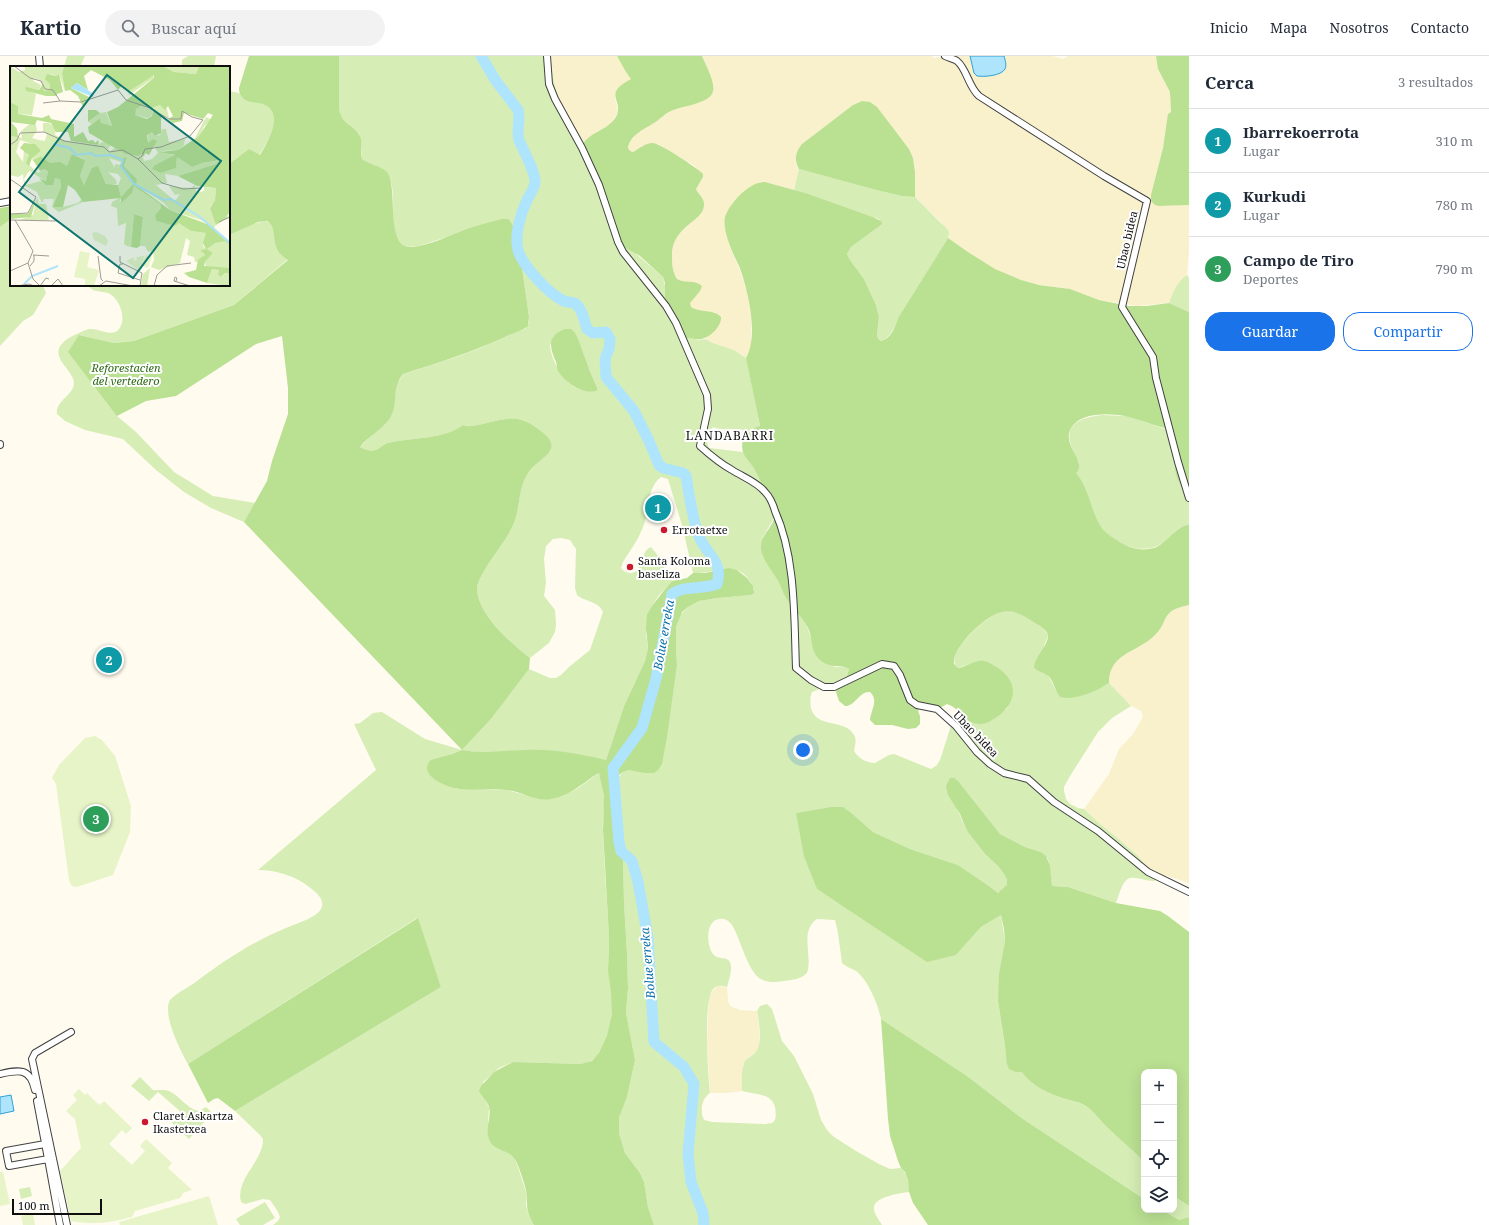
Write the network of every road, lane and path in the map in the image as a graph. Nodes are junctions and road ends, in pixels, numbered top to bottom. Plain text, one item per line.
1 (39, 56) edge
2 (547, 56) edge
3 (945, 56) edge
4 (40, 66) edge
5 (10, 201) edge
6 (0, 203) edge
7 (1189, 498) edge
8 (1189, 892) edge
9 (71, 1032) dead end
10 (0, 1074) edge
11 (45, 1144) junction
12 (48, 1159) junction
13 (60, 1225) edge
14 (67, 1225) edge

1 - 4 street
2 - 8 street, Ubao bidea
3 - 7 street, Ubao bidea
5 - 6 street
9 - 14 street
10 - 11 street
11 - 12 street
11 - 12 street
12 - 13 street

